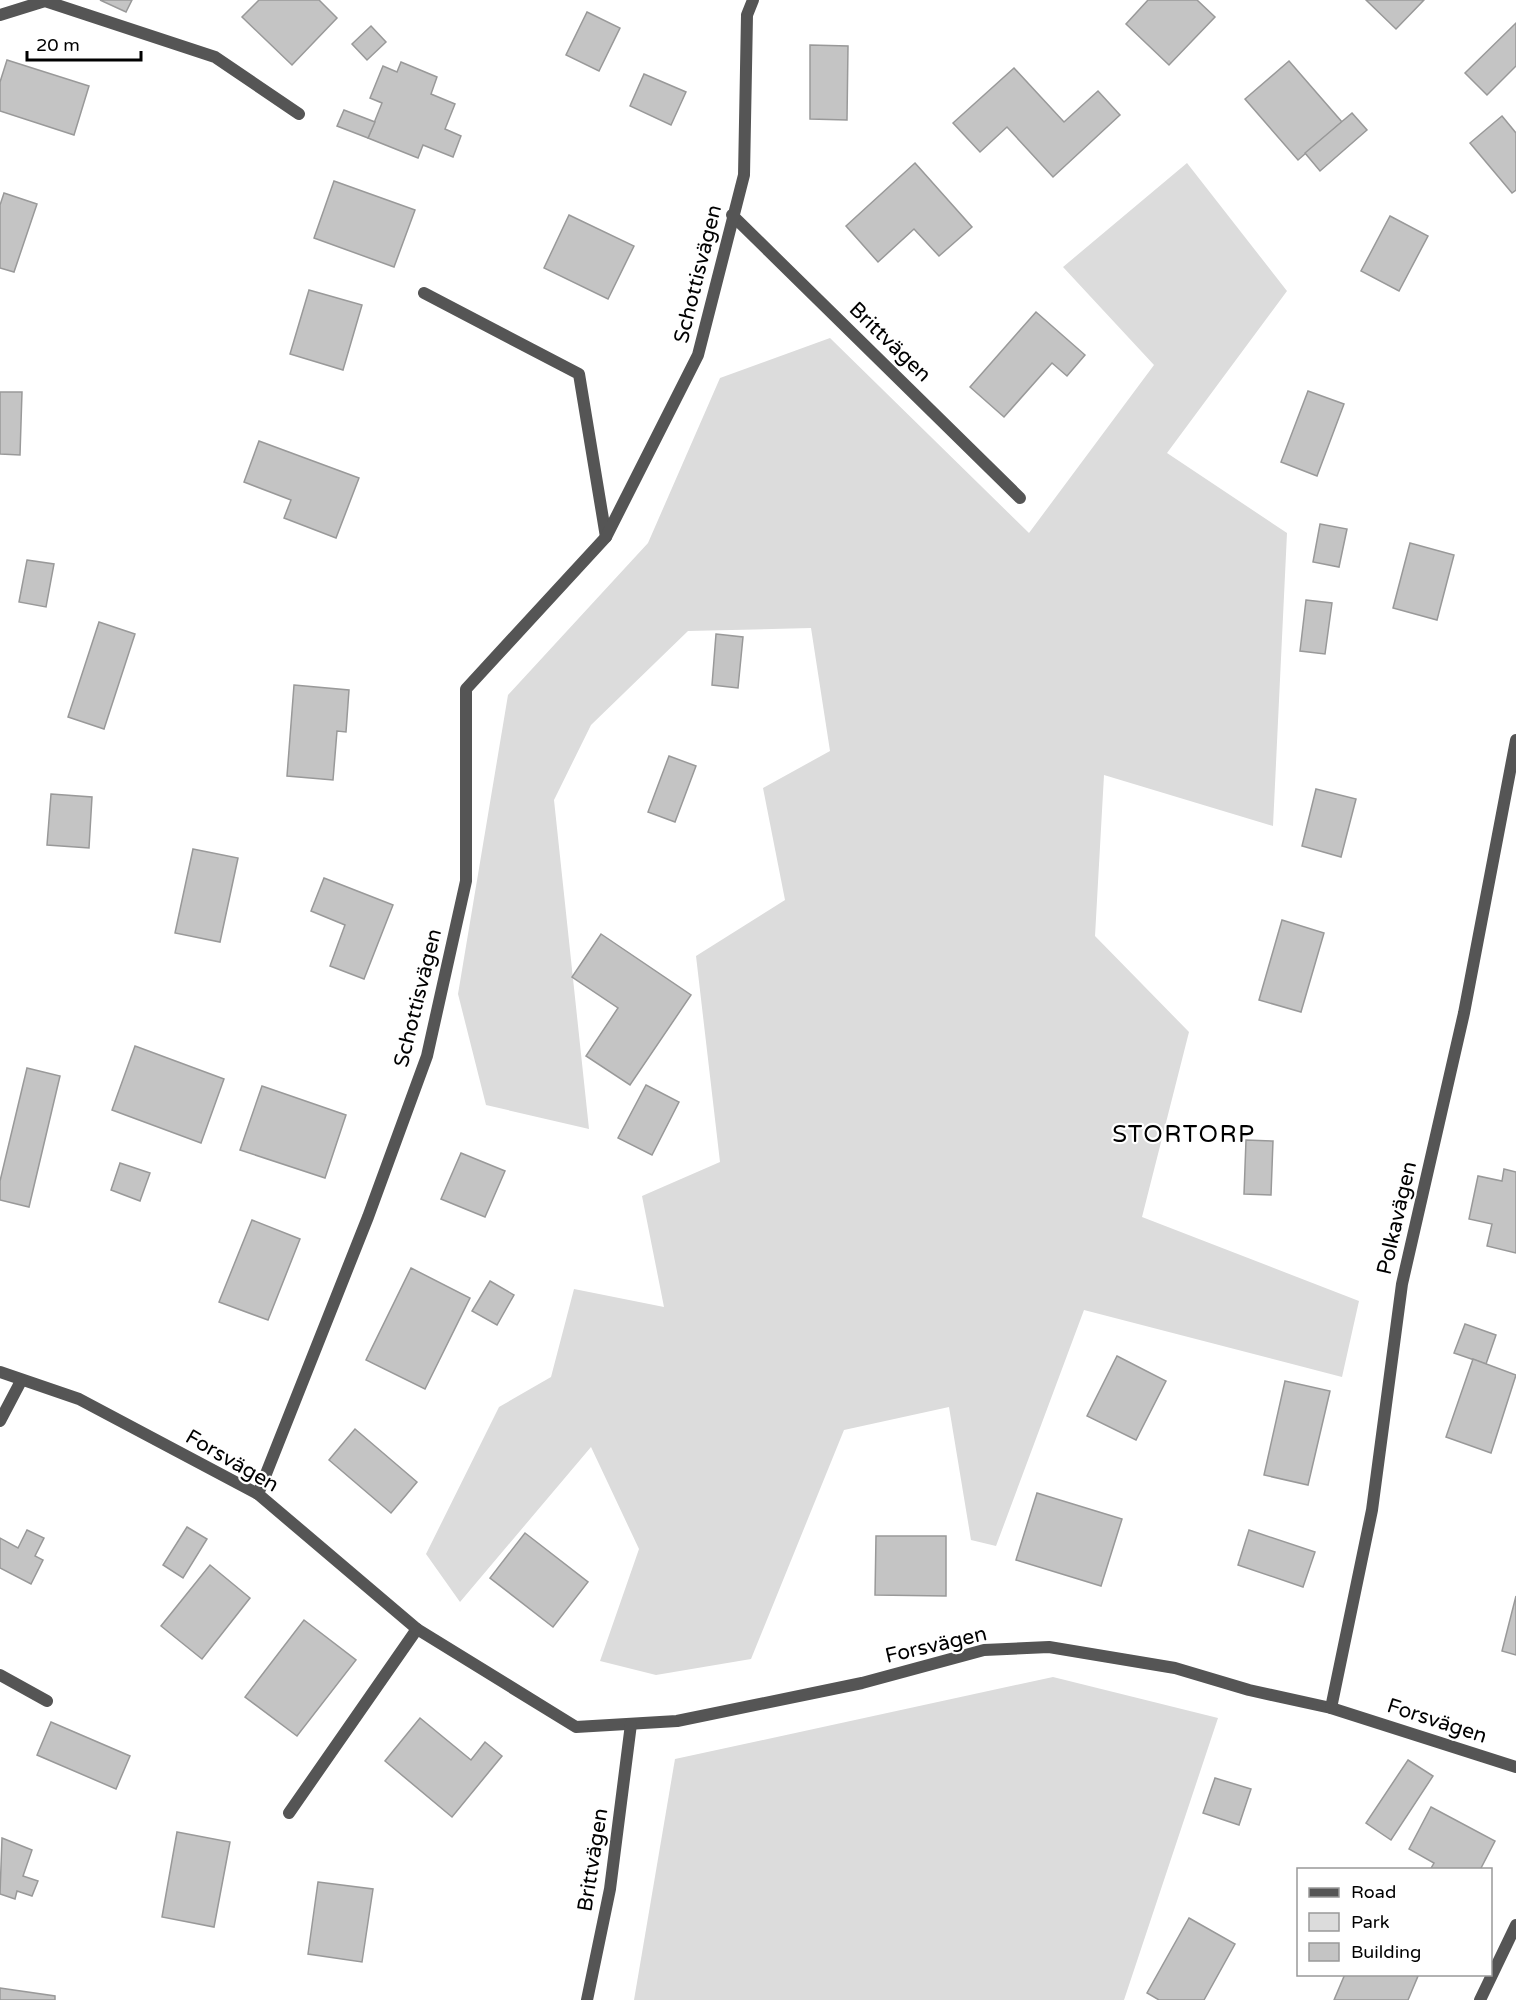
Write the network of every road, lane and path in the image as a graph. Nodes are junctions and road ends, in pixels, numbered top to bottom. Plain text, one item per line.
1 (753, 0) edge
2 (0, 15) edge
3 (299, 114) dead end
4 (732, 215) junction
5 (424, 293) dead end
6 (1020, 498) dead end
7 (606, 537) junction
8 (1516, 740) edge
9 (0, 1372) edge
10 (21, 1381) junction
11 (0, 1421) edge
12 (258, 1494) junction
13 (417, 1629) junction
14 (0, 1675) edge
15 (47, 1701) dead end
16 (1331, 1708) junction
17 (631, 1724) junction
18 (1516, 1767) edge
19 (289, 1813) dead end
20 (1516, 1925) edge
21 (1492, 1975) edge
22 (1492, 1976) edge
23 (587, 2000) edge
24 (1480, 2000) edge

1 - 4 street, Schottisvägen
2 - 3 street
4 - 6 street, Brittvägen
4 - 7 street, Schottisvägen
5 - 7 street
7 - 12 street, Schottisvägen
8 - 16 street, Polkavägen
9 - 10 street, Forsvägen
10 - 11 street
10 - 12 street, Forsvägen
12 - 13 street, Forsvägen
13 - 17 street, Forsvägen
13 - 19 street
14 - 15 street
16 - 17 street, Forsvägen
16 - 18 street, Forsvägen
17 - 23 street, Brittvägen
20 - 21 street
22 - 24 street

